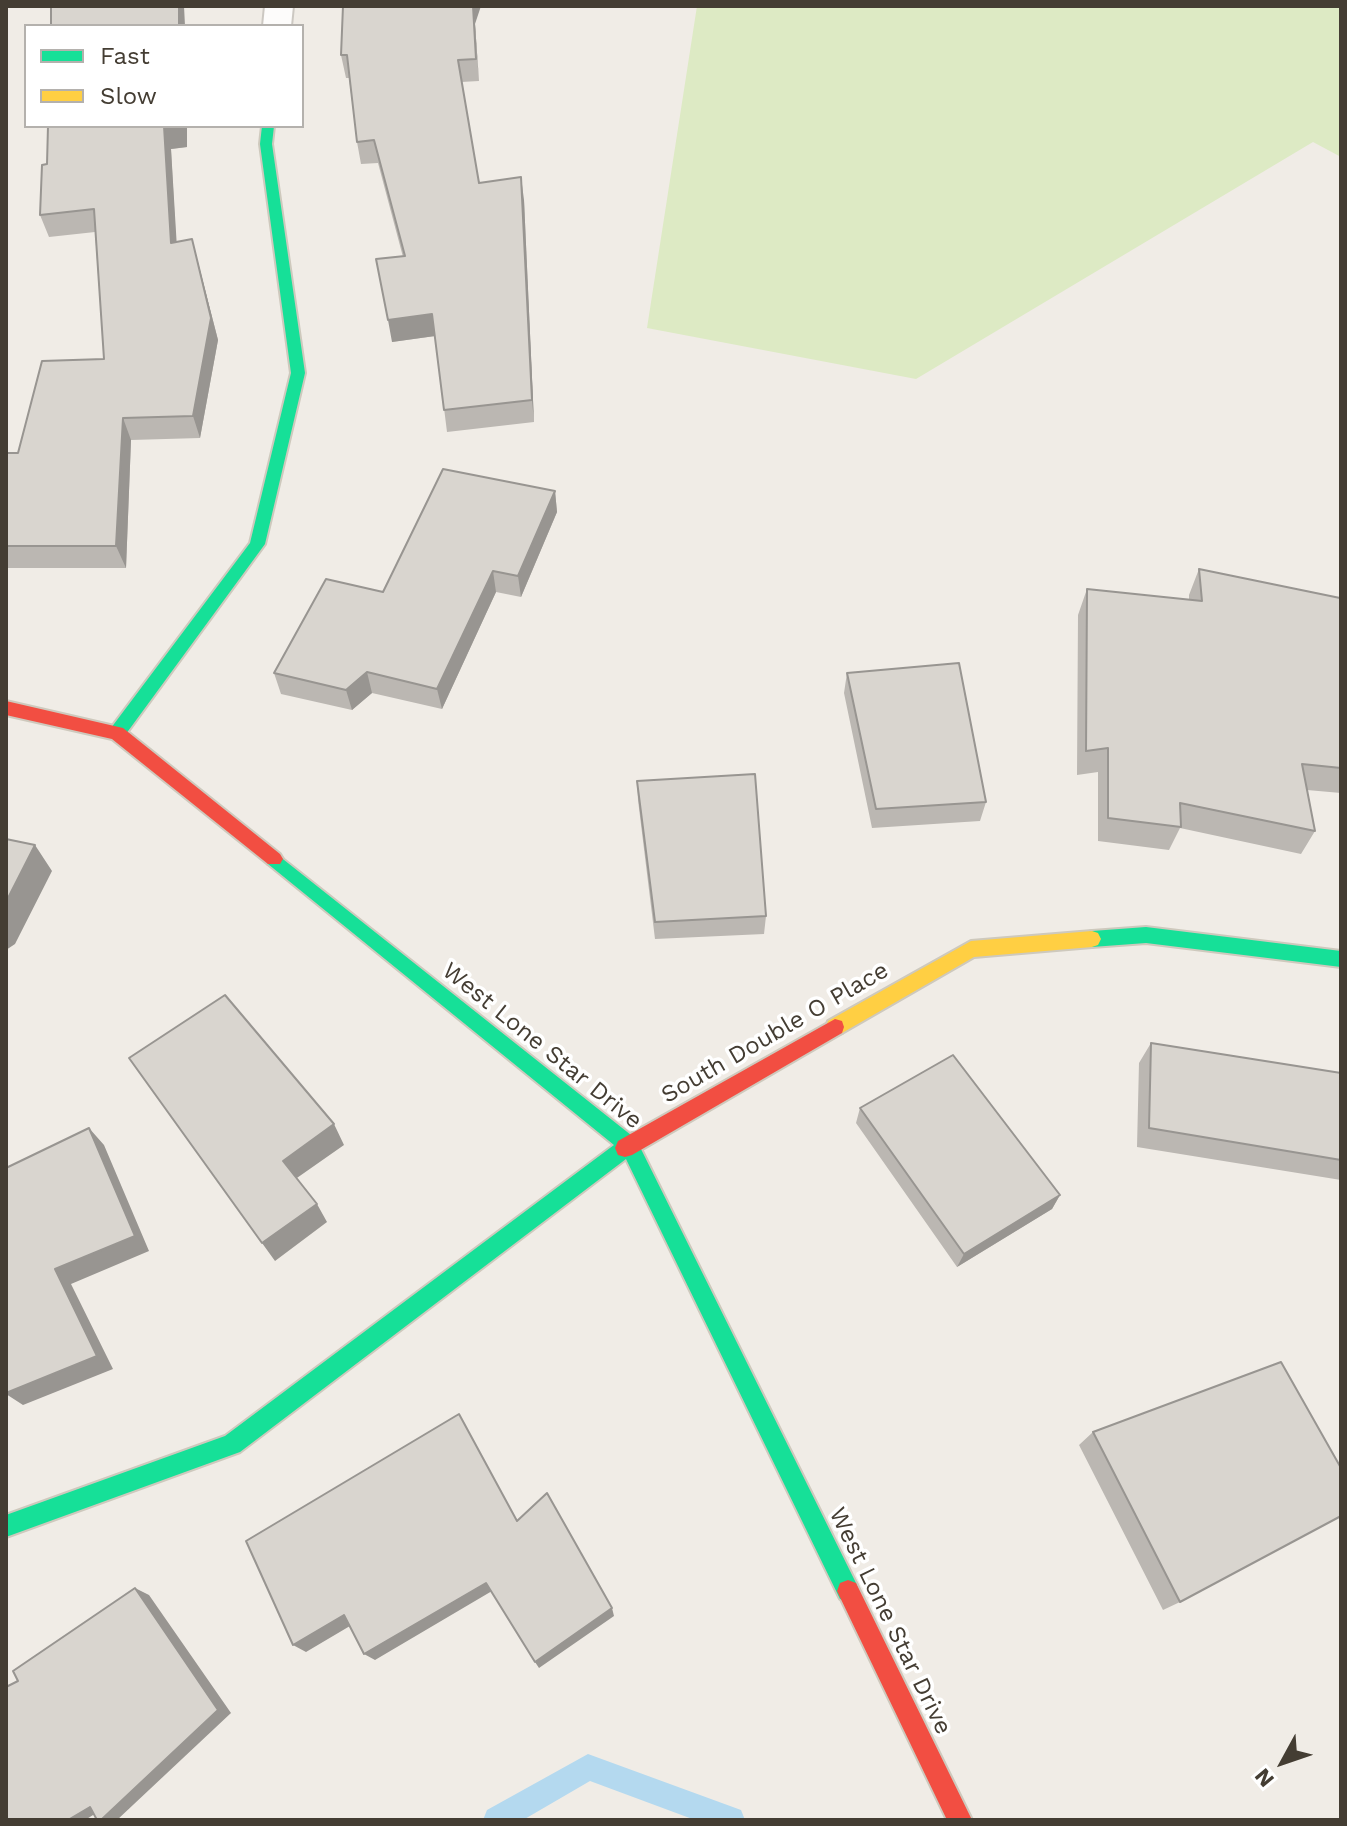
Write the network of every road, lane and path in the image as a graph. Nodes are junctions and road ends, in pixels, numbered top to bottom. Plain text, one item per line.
1 (268, 128) edge
2 (6, 708) edge
3 (117, 733) junction
4 (1341, 959) edge
5 (629, 1145) junction
6 (6, 1526) edge
7 (960, 1820) edge

1 - 3 street
2 - 3 street, West Lone Star Drive
3 - 5 street, West Lone Star Drive
4 - 5 street, South Double O Place
5 - 6 street, South Double O Place
5 - 7 street, West Lone Star Drive

